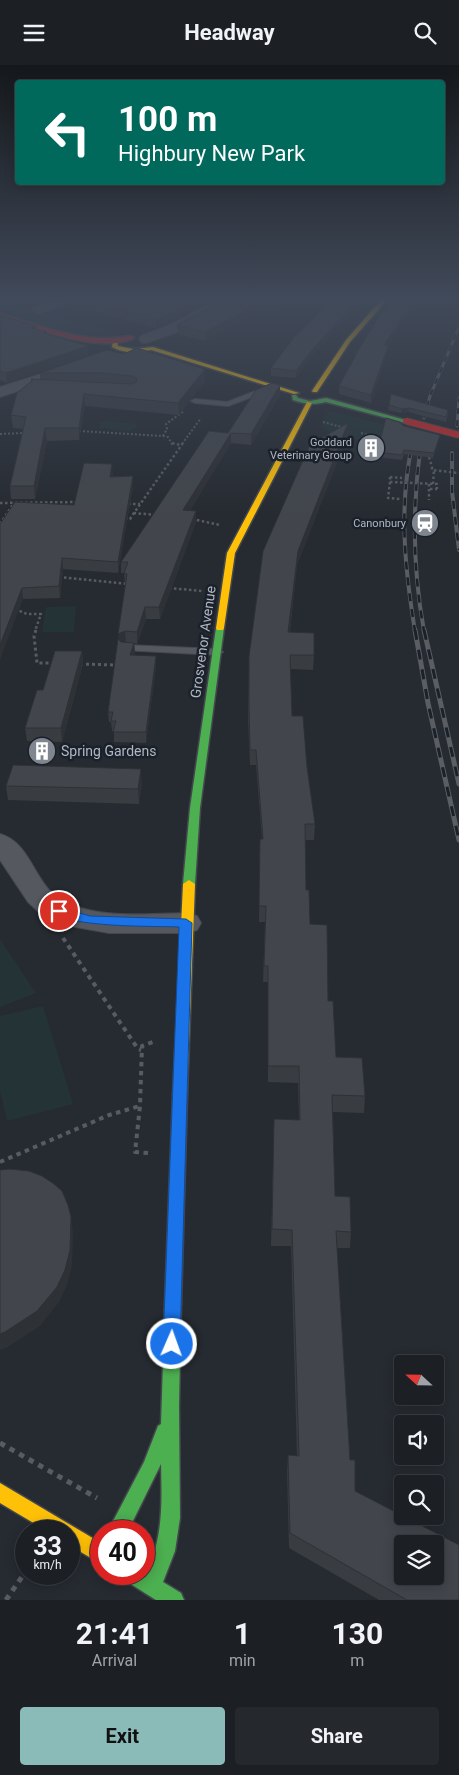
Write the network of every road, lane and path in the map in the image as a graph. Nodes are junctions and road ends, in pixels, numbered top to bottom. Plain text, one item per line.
1 (64, 372) edge
2 (231, 372) edge
3 (328, 372) edge
4 (275, 387) junction
5 (315, 391) junction
6 (0, 392) edge
7 (296, 393) junction
8 (326, 400) junction
9 (195, 401) edge
10 (309, 403) junction
11 (186, 409) edge
12 (206, 411) dead end
13 (323, 421) dead end
14 (341, 427) edge
15 (76, 431) edge
16 (26, 433) edge
17 (360, 433) dead end
18 (0, 434) edge
19 (369, 435) dead end
20 (459, 435) edge
21 (163, 436) junction
22 (180, 445) junction
23 (429, 457) edge
24 (433, 469) junction
25 (459, 473) edge
26 (402, 478) dead end
27 (390, 482) junction
28 (429, 484) junction
29 (433, 484) junction
30 (430, 489) dead end
31 (400, 499) dead end
32 (429, 500) dead end
33 (85, 502) edge
34 (0, 503) edge
35 (14, 503) junction
36 (121, 504) edge
37 (140, 504) junction
38 (134, 513) junction
39 (163, 516) edge
40 (120, 518) edge
41 (192, 519) edge
42 (0, 524) edge
43 (221, 525) dead end
44 (55, 577) edge
45 (130, 584) edge
46 (169, 588) edge
47 (225, 592) junction
48 (11, 607) edge
49 (126, 648) edge
50 (217, 652) junction
51 (57, 663) edge
52 (75, 664) edge
53 (122, 665) edge
54 (0, 843) edge
55 (186, 914) junction
56 (57, 929) dead end
57 (150, 1043) dead end
58 (142, 1050) junction
59 (141, 1064) junction
60 (149, 1064) dead end
61 (140, 1106) junction
62 (148, 1153) dead end
63 (0, 1163) edge
64 (170, 1406) junction
65 (0, 1443) edge
66 (0, 1492) edge
67 (102, 1499) dead end
68 (46, 1520) edge
69 (124, 1520) edge
70 (16, 1585) edge
71 (152, 1586) joint
72 (6, 1600) edge
73 (174, 1600) edge

1 - 6 street
2 - 4 street
3 - 5 street
4 - 7 street
4 - 9 lane
5 - 7 street
5 - 8 street
7 - 10 street
8 - 10 street
8 - 20 street, bridge
10 - 47 street, Grosvenor Avenue
11 - 21 path
12 - 22 path
13 - 14 path
15 - 21 path
16 - 18 path
17 - 19 path
21 - 22 path
22 - 37 path
23 - 24 path
24 - 25 path, bridge
24 - 29 path, bridge
26 - 27 path, bridge
27 - 28 path, bridge
27 - 31 path
28 - 29 path, bridge
28 - 32 path
29 - 30 path, bridge
33 - 35 path
34 - 35 path
35 - 42 path
36 - 37 path
37 - 38 path
38 - 39 path
38 - 40 path
41 - 43 path
44 - 45 path
46 - 47 path
47 - 50 street, Grosvenor Avenue
48 - 51 path
49 - 50 lane
50 - 55 street, Grosvenor Avenue
52 - 53 path
54 - 55 street
55 - 64 street, Grosvenor Avenue
56 - 58 path
57 - 58 path
58 - 59 path
59 - 60 path
59 - 61 path
61 - 62 path
61 - 63 path
64 - 69 street
64 - 71 street
65 - 67 path
66 - 68 street
70 - 72 path
71 - 73 street

